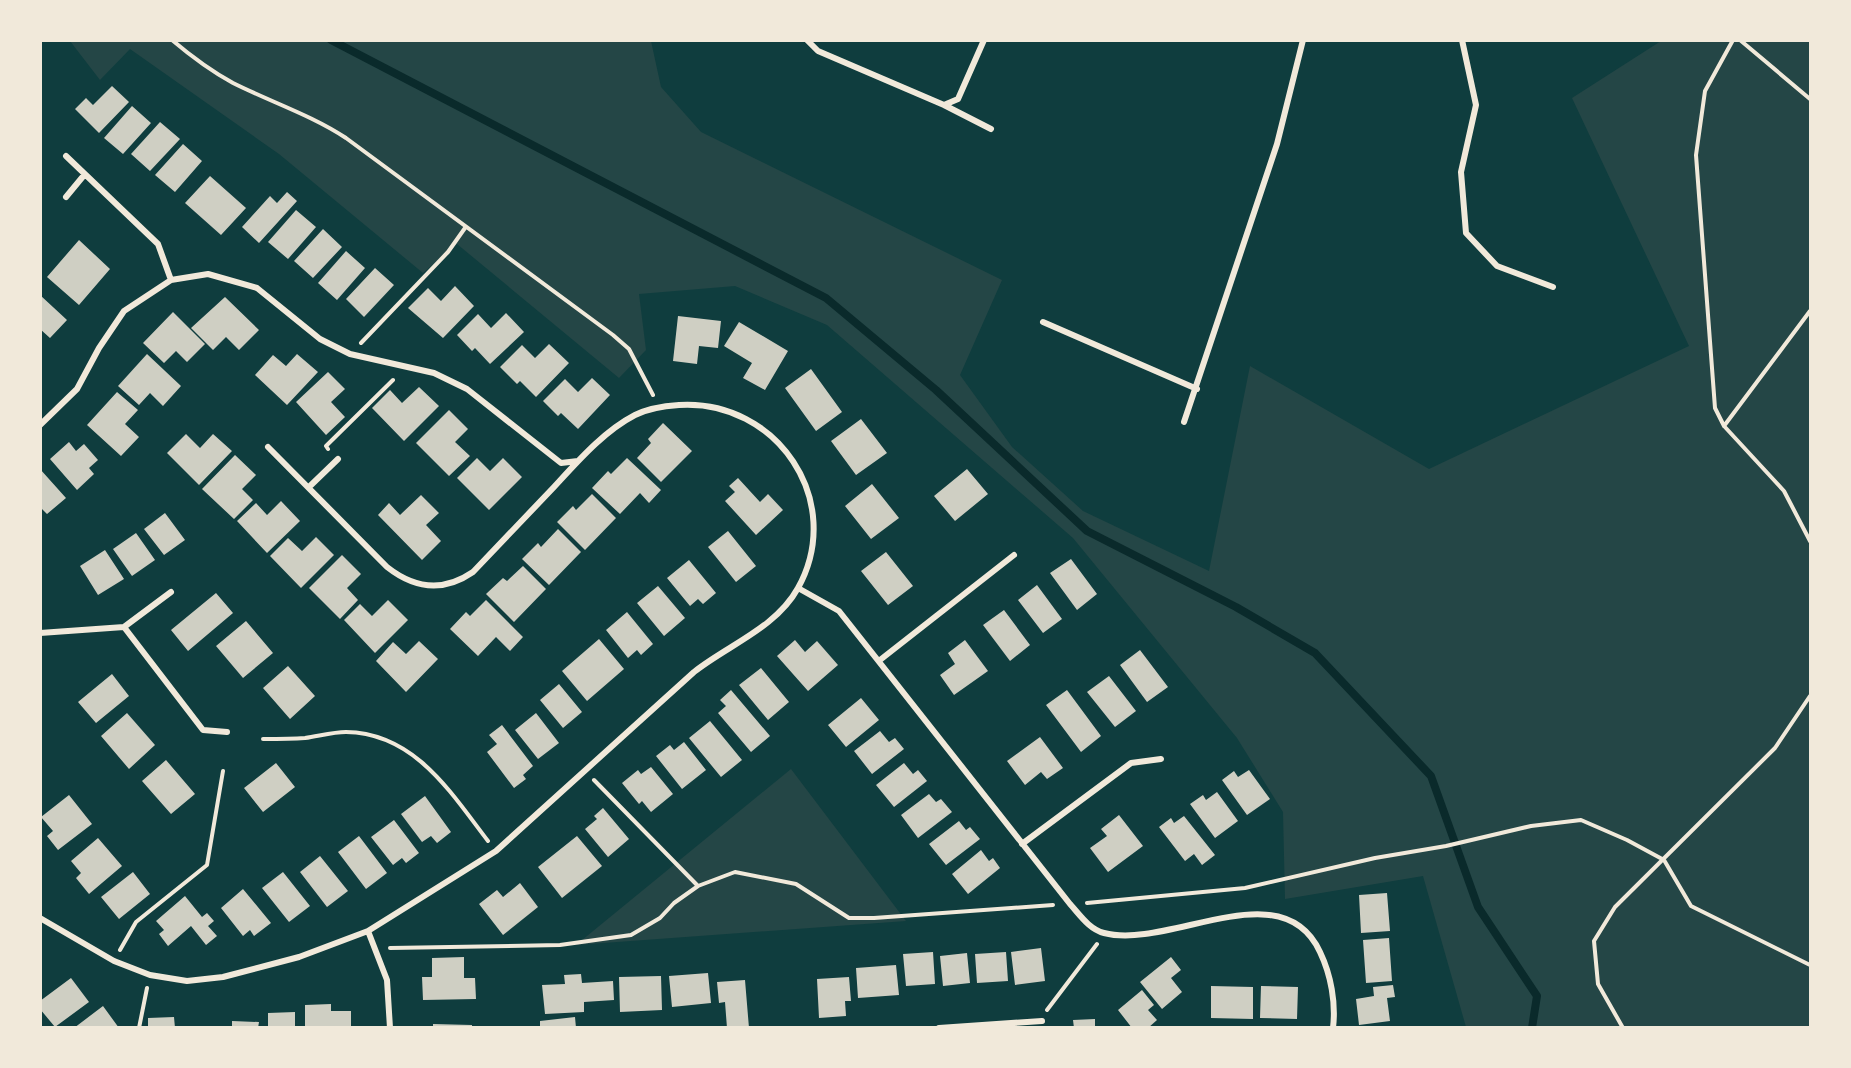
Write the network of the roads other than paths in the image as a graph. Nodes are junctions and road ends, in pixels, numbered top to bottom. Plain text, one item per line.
1 (807, 40) edge
2 (984, 40) edge
3 (1302, 40) edge
4 (1462, 40) edge
5 (944, 105) junction
6 (991, 129) dead end
7 (66, 156) dead end
8 (85, 174) junction
9 (66, 197) dead end
10 (171, 280) junction
11 (1553, 287) dead end
12 (1043, 322) dead end
13 (1197, 389) junction
14 (1184, 422) dead end
15 (40, 425) edge
16 (268, 447) dead end
17 (338, 459) road end
18 (578, 461) junction
19 (309, 487) junction
20 (1014, 555) dead end
21 (798, 588) junction
22 (171, 592) dead end
23 (124, 627) junction
24 (40, 633) edge
25 (880, 660) junction
26 (227, 732) dead end
27 (1161, 759) dead end
28 (1023, 844) junction
29 (40, 918) edge
30 (368, 931) junction
31 (1042, 1021) road end
32 (968, 1026) edge
33 (390, 1028) edge
34 (939, 1028) edge
35 (1333, 1028) edge

1 - 5 street
2 - 5 street
3 - 13 street
4 - 11 street
5 - 6 street
7 - 8 street
8 - 9 street
8 - 10 street
10 - 15 street
10 - 18 street
12 - 13 street
13 - 14 street
16 - 19 street
17 - 19 street
18 - 19 street
18 - 21 street
20 - 25 street
21 - 25 street
21 - 30 street
22 - 23 street
23 - 24 street
23 - 26 street
25 - 28 street
27 - 28 street
28 - 35 street
29 - 30 street
30 - 33 street
31 - 32 street
32 - 34 street

